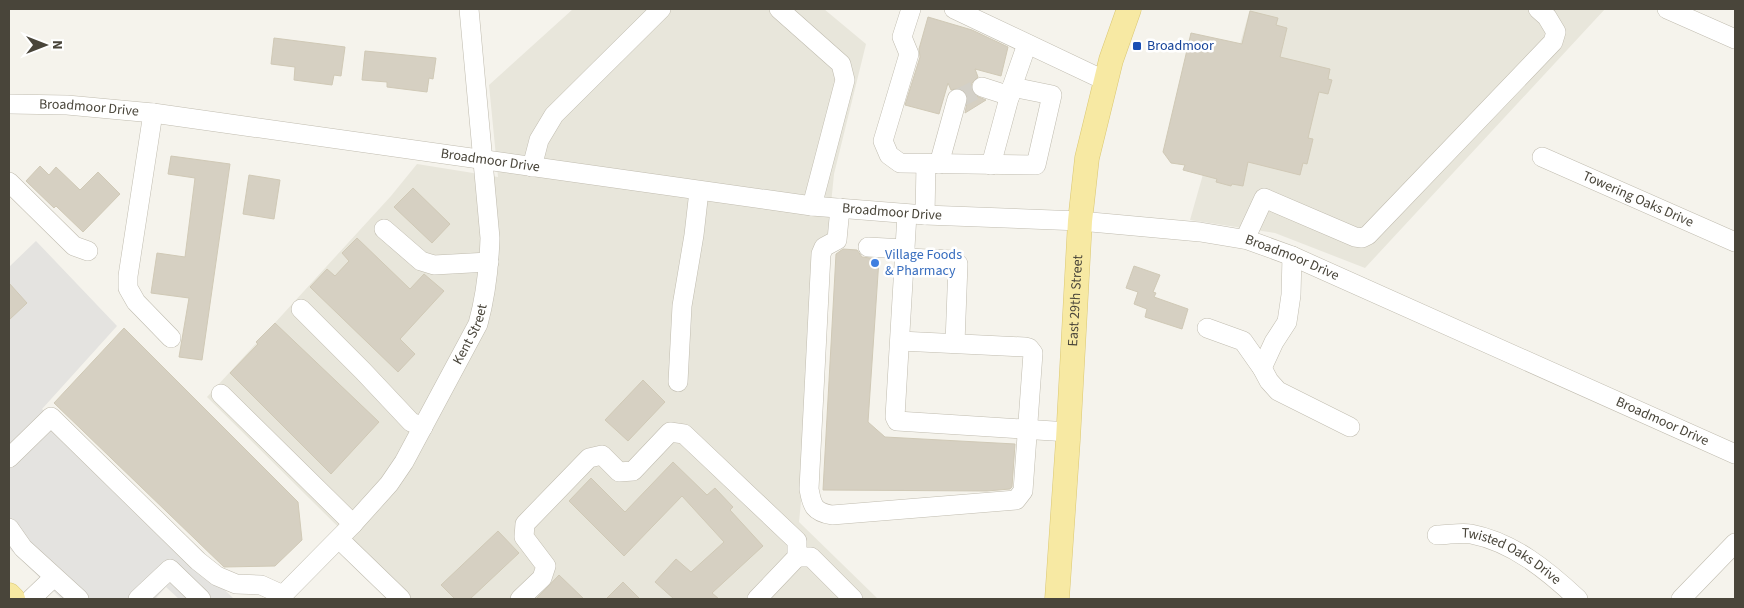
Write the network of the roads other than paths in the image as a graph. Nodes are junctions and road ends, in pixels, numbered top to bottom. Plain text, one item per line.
1 (469, 9) edge
2 (661, 9) edge
3 (779, 9) edge
4 (911, 9) edge
5 (954, 9) edge
6 (1129, 9) edge
7 (1538, 9) edge
8 (1667, 9) edge
9 (1735, 39) edge
10 (1028, 44) junction
11 (1106, 81) junction
12 (982, 87) tunnel mouth
13 (1011, 92) junction
14 (957, 99) tunnel mouth
15 (9, 104) edge
16 (153, 113) junction
17 (1542, 157) dead end
18 (484, 159) junction
19 (933, 164) junction
20 (991, 165) junction
21 (532, 167) junction
22 (9, 182) edge
23 (699, 191) junction
24 (812, 206) junction
25 (840, 208) junction
26 (916, 214) junction
27 (1080, 221) junction
28 (384, 229) dead end
29 (1245, 239) junction
30 (837, 240) junction
31 (1735, 242) edge
32 (88, 251) dead end
33 (905, 253) junction
34 (1292, 256) junction
35 (490, 262) junction
36 (301, 309) dead end
37 (1207, 328) dead end
38 (171, 338) dead end
39 (900, 341) junction
40 (955, 343) junction
41 (1262, 368) junction
42 (678, 382) dead end
43 (221, 394) dead end
44 (423, 427) junction
45 (1350, 427) dead end
46 (1028, 429) junction
47 (1069, 432) junction
48 (1735, 454) edge
49 (9, 458) edge
50 (353, 524) junction
51 (9, 528) edge
52 (1437, 535) dead end
53 (339, 539) junction
54 (1735, 543) edge
55 (186, 550) junction
56 (797, 558) junction
57 (170, 569) junction
58 (54, 577) junction
59 (9, 596) edge
60 (281, 597) edge
61 (13, 599) edge
62 (31, 599) edge
63 (79, 599) edge
64 (138, 599) edge
65 (201, 599) edge
66 (401, 599) edge
67 (520, 599) edge
68 (757, 599) edge
69 (853, 599) edge
70 (1057, 599) edge
71 (1578, 599) edge
72 (1681, 599) edge

1 - 18 street, Kent Street
2 - 21 street
3 - 24 street
4 - 19 street
5 - 10 street
6 - 11 main road, East 29th Street
7 - 29 street
8 - 9 street
10 - 11 street
10 - 13 street
11 - 27 main road, East 29th Street
12 - 13 street
13 - 20 street
13 - 20 street
14 - 19 street
15 - 16 street, Broadmoor Drive
16 - 18 street, Broadmoor Drive
16 - 38 street
17 - 31 street, Towering Oaks Drive
18 - 21 street, Broadmoor Drive
18 - 35 street, Kent Street
19 - 20 street
19 - 26 street
21 - 23 street, Broadmoor Drive
22 - 32 street
23 - 24 street, Broadmoor Drive
23 - 42 street
24 - 25 street, Broadmoor Drive
25 - 26 street, Broadmoor Drive
25 - 30 street
26 - 27 street, Broadmoor Drive
26 - 33 street
27 - 29 street, Broadmoor Drive
27 - 47 main road, East 29th Street
28 - 35 street
29 - 34 street, Broadmoor Drive
30 - 33 street
30 - 46 street
33 - 39 street
33 - 40 street
34 - 41 street
34 - 48 street, Broadmoor Drive
35 - 44 street, Kent Street
36 - 44 street
37 - 41 street
39 - 40 street
39 - 46 street
40 - 46 street
41 - 45 street
43 - 50 street
44 - 50 street, Kent Street
46 - 47 street
47 - 70 main road, East 29th Street
49 - 55 street
50 - 53 street, Kent Street
51 - 58 street
52 - 71 street, Twisted Oaks Drive
53 - 60 street, Kent Street
53 - 66 street
54 - 72 street
55 - 57 street
55 - 60 street
56 - 67 street
56 - 68 street
56 - 69 street
57 - 64 street
57 - 65 street
58 - 62 street
58 - 63 street
59 - 61 main road

